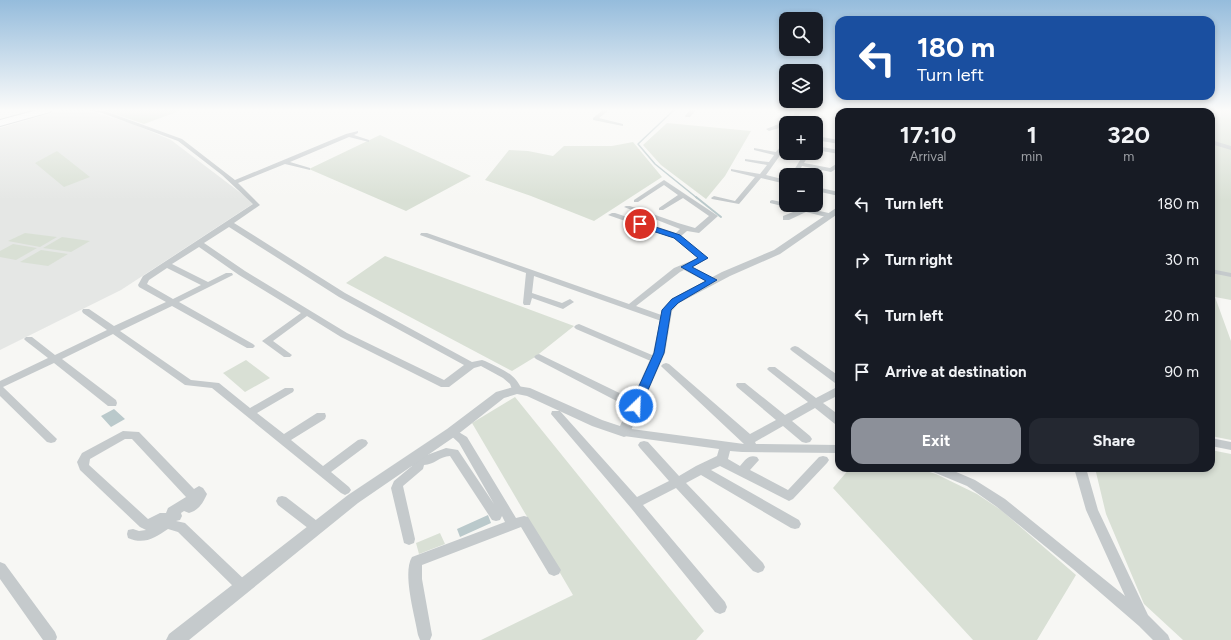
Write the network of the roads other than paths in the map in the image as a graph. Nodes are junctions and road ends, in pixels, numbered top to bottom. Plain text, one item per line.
1 (180, 140) edge
2 (337, 140) edge
3 (363, 140) edge
4 (367, 141) dead end
5 (1215, 143) edge
6 (1231, 148) edge
7 (756, 149) dead end
8 (823, 149) edge
9 (835, 151) edge
10 (778, 154) joint
11 (747, 160) dead end
12 (803, 160) edge
13 (285, 162) junction
14 (770, 164) junction
15 (800, 164) junction
16 (835, 167) edge
17 (798, 168) edge
18 (308, 169) dead end
19 (733, 170) dead end
20 (760, 176) junction
21 (779, 180) edge
22 (233, 183) junction
23 (823, 191) edge
24 (835, 193) edge
25 (683, 195) junction
26 (714, 198) dead end
27 (636, 201) dead end
28 (772, 202) dead end
29 (779, 204) edge
30 (628, 207) dead end
31 (661, 209) dead end
32 (800, 212) edge
33 (813, 212) edge
34 (835, 212) edge
35 (612, 215) dead end
36 (830, 216) junction
37 (786, 218) dead end
38 (228, 223) junction
39 (685, 228) junction
40 (424, 235) dead end
41 (677, 236) junction
42 (198, 243) junction
43 (166, 264) junction
44 (685, 267) junction
45 (530, 272) junction
46 (1215, 272) edge
47 (229, 275) dead end
48 (1231, 275) edge
49 (712, 280) junction
50 (208, 285) junction
51 (174, 301) junction
52 (570, 302) dead end
53 (631, 306) junction
54 (86, 311) dead end
55 (306, 313) junction
56 (664, 318) junction
57 (578, 327) dead end
58 (114, 330) junction
59 (28, 339) dead end
60 (250, 346) dead end
61 (795, 349) dead end
62 (287, 355) dead end
63 (539, 356) dead end
64 (54, 359) junction
65 (656, 360) junction
66 (471, 365) junction
67 (666, 366) dead end
68 (772, 369) dead end
69 (835, 378) edge
70 (0, 385) edge
71 (741, 385) dead end
72 (0, 390) edge
73 (289, 390) dead end
74 (517, 390) junction
75 (835, 392) edge
76 (112, 403) dead end
77 (816, 403) junction
78 (636, 406) junction
79 (249, 413) junction
80 (556, 414) dead end
81 (321, 416) dead end
82 (835, 418) edge
83 (784, 420) junction
84 (452, 432) junction
85 (624, 432) junction
86 (51, 439) dead end
87 (806, 439) dead end
88 (283, 440) junction
89 (362, 443) dead end
90 (1215, 443) edge
91 (750, 444) junction
92 (644, 445) dead end
93 (725, 446) junction
94 (1231, 446) edge
95 (835, 449) edge
96 (419, 460) junction
97 (719, 460) junction
98 (753, 460) dead end
99 (823, 460) dead end
100 (700, 469) junction
101 (742, 471) junction
102 (323, 472) junction
103 (945, 472) edge
104 (1081, 472) edge
105 (677, 482) junction
106 (345, 490) dead end
107 (198, 491) dead end
108 (282, 501) dead end
109 (634, 504) junction
110 (496, 516) dead end
111 (172, 519) junction
112 (513, 524) junction
113 (795, 524) dead end
114 (317, 528) junction
115 (133, 534) dead end
116 (409, 539) dead end
117 (758, 567) dead end
118 (0, 568) edge
119 (554, 570) dead end
120 (242, 587) junction
121 (720, 607) dead end
122 (1144, 621) junction
123 (425, 634) dead end
124 (50, 637) dead end
125 (175, 640) edge
126 (1162, 640) edge

1 - 22 street
2 - 13 street
3 - 4 street
5 - 6 street
7 - 10 street
8 - 9 street
10 - 14 street
11 - 14 street
12 - 15 street
13 - 18 street
13 - 22 street
14 - 20 street
15 - 16 street
15 - 17 street
19 - 20 street
20 - 21 street
20 - 26 street
22 - 38 street
23 - 24 street
25 - 27 street
25 - 31 street
25 - 39 street
28 - 29 street
30 - 39 street
32 - 37 street
33 - 36 street
34 - 36 street
35 - 41 street
36 - 49 street
38 - 42 street
38 - 66 street
39 - 41 street
40 - 45 street
41 - 44 street
42 - 43 street
42 - 55 street
43 - 50 street
43 - 51 street
44 - 49 street
44 - 53 street
45 - 52 street
45 - 53 street
46 - 48 street
47 - 50 street
49 - 56 street
50 - 51 street
51 - 58 street
51 - 60 street
53 - 56 street
54 - 58 street
55 - 62 street
55 - 66 street
56 - 65 street
57 - 65 street
58 - 64 street
58 - 79 street
59 - 64 street
61 - 69 street
63 - 78 street
64 - 70 street
64 - 76 street
65 - 78 street
66 - 74 street
67 - 91 street
68 - 77 street
71 - 83 street
72 - 86 street
73 - 79 street
74 - 84 street
74 - 85 street
75 - 77 street
77 - 82 street
77 - 83 street
78 - 85 street
79 - 88 street
80 - 109 street
81 - 88 street
83 - 87 street
83 - 91 street
84 - 96 street
84 - 112 street
85 - 93 street
88 - 102 street
89 - 102 street
90 - 94 street
91 - 93 street
91 - 95 street
92 - 105 street
93 - 97 street
96 - 110 street
96 - 114 street
96 - 116 street
97 - 100 street
97 - 101 street
98 - 101 street
99 - 101 street
100 - 105 street
100 - 113 street
102 - 106 street
103 - 122 street
104 - 122 street
105 - 109 street
105 - 117 street
107 - 111 street
108 - 114 street
109 - 121 street
111 - 111 street
111 - 115 street
111 - 120 street
112 - 119 street
112 - 123 street
114 - 120 street
118 - 124 street
120 - 125 street
122 - 126 street

